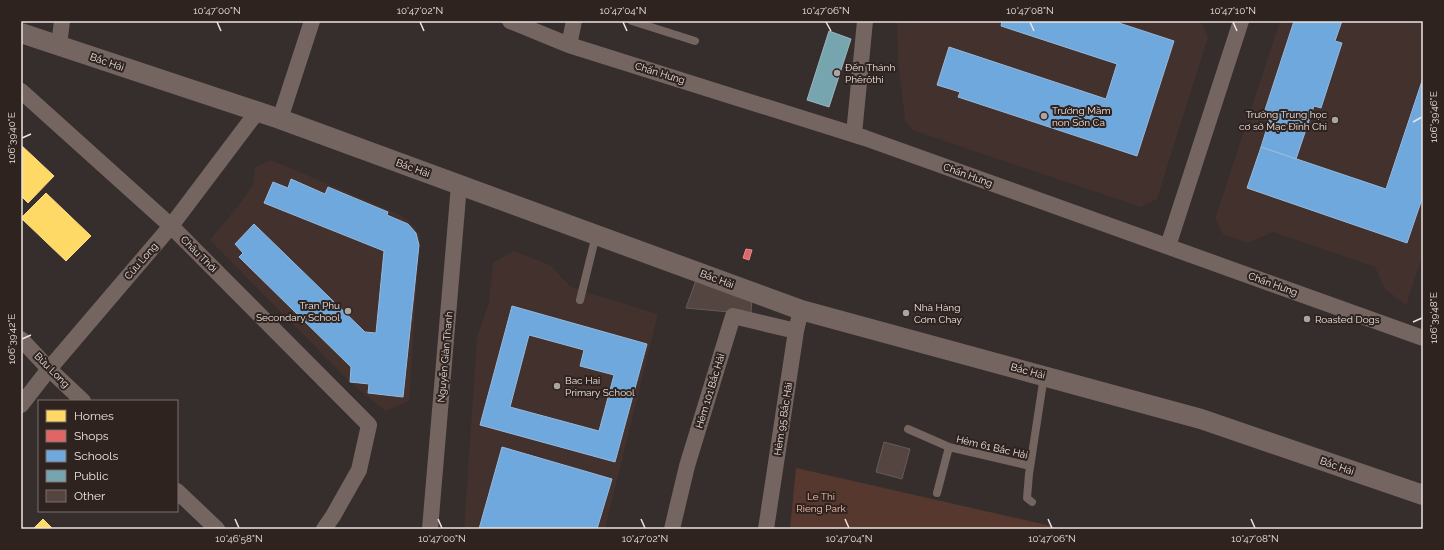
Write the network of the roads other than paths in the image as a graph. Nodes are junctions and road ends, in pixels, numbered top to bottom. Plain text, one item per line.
1 (62, 21) edge
2 (312, 21) edge
3 (510, 21) edge
4 (574, 21) edge
5 (632, 21) edge
6 (865, 21) edge
7 (1241, 21) edge
8 (21, 33) edge
9 (695, 41) dead end
10 (59, 45) junction
11 (569, 45) junction
12 (21, 91) edge
13 (257, 112) junction
14 (280, 119) junction
15 (854, 134) junction
16 (459, 185) junction
17 (171, 226) junction
18 (596, 235) junction
19 (1168, 246) junction
20 (580, 300) dead end
21 (801, 310) junction
22 (796, 331) junction
23 (1423, 338) edge
24 (21, 339) edge
25 (49, 369) junction
26 (1044, 375) junction
27 (82, 400) edge
28 (21, 405) edge
29 (908, 429) dead end
30 (949, 447) junction
31 (1030, 466) junction
32 (178, 492) edge
33 (938, 493) dead end
34 (1423, 495) edge
35 (1032, 502) dead end
36 (217, 529) edge
37 (324, 529) edge
38 (430, 529) edge
39 (672, 529) edge
40 (766, 529) edge

1 - 10 street
2 - 14 street
3 - 11 street, Chấn Hưng
4 - 11 street
5 - 9 lane
6 - 15 street
7 - 19 street
8 - 10 street, Bắc Hải
10 - 13 street, Bắc Hải
11 - 15 street, Chấn Hưng
12 - 17 street, Châu Thới
13 - 14 street, Bắc Hải
13 - 17 street, Cửu Long
14 - 16 street, Bắc Hải
15 - 19 street, Chấn Hưng
16 - 18 street, Bắc Hải
16 - 38 street, Nguyễn Giàn Thanh
17 - 25 street, Cửu Long
17 - 37 street, Châu Thới
18 - 20 lane
18 - 21 street, Bắc Hải
19 - 23 street, Chấn Hưng
21 - 22 street, Hẻm 95 Bắc Hải
21 - 26 street, Bắc Hải
22 - 39 street, Hẻm 101 Bắc Hải
22 - 40 street, Hẻm 95 Bắc Hải
24 - 25 street, Bửu Long
25 - 27 street, Bửu Long
25 - 28 street, Cửu Long
26 - 31 lane, Hẻm 61 Bắc Hải
26 - 34 street, Bắc Hải
29 - 30 lane, Hẻm 61 Bắc Hải
30 - 31 lane, Hẻm 61 Bắc Hải
30 - 33 lane
31 - 35 lane, Hẻm 61 Bắc Hải
32 - 36 street

